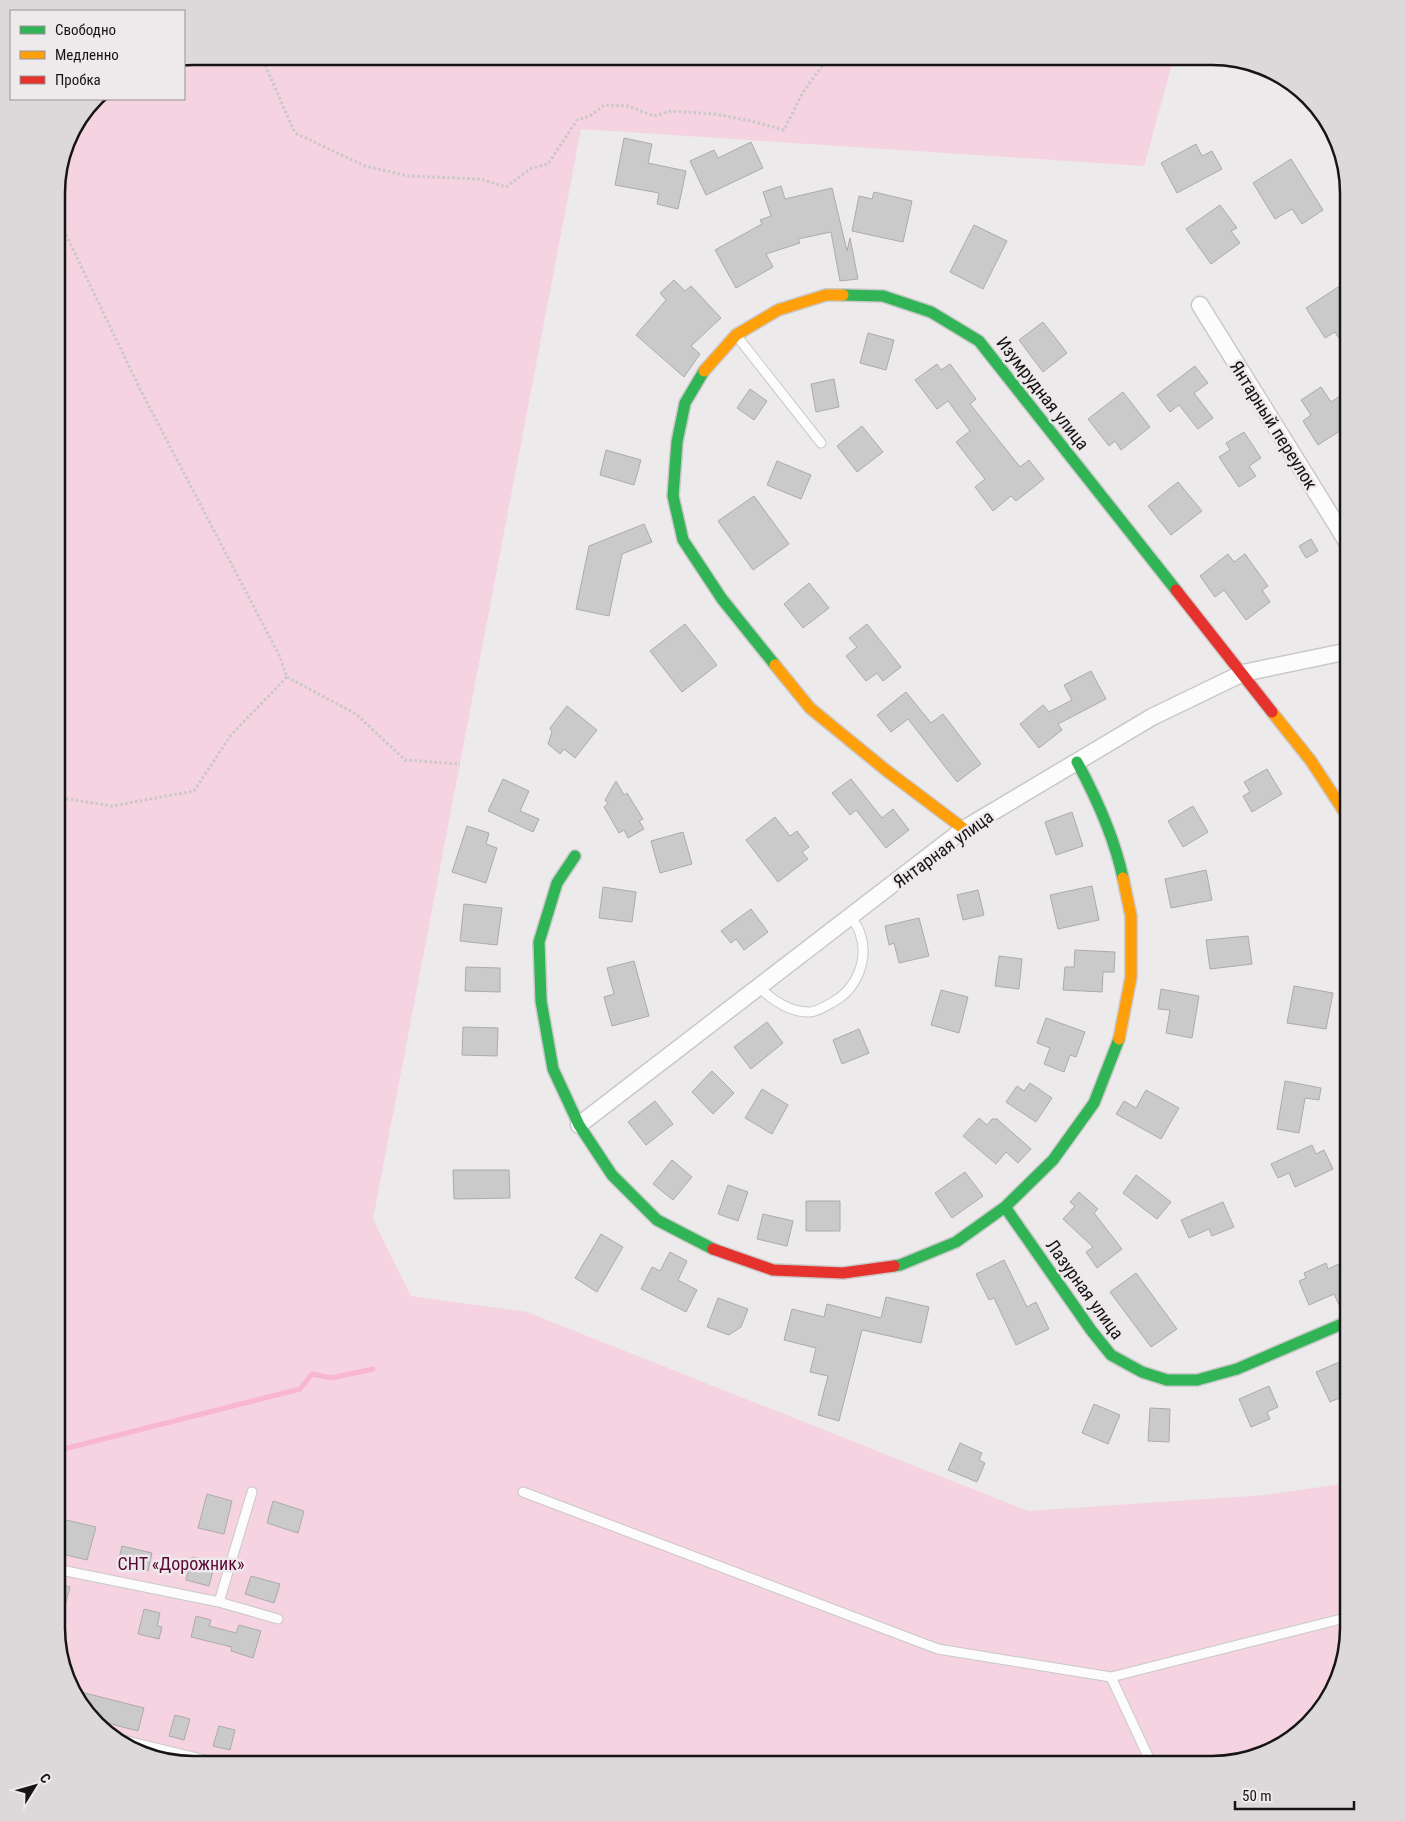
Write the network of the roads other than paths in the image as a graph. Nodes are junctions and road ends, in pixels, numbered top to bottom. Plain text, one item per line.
1 (1200, 305) dead end
2 (736, 335) junction
3 (822, 442) dead end
4 (1340, 531) edge
5 (1340, 653) edge
6 (1243, 673) junction
7 (1078, 762) junction
8 (1340, 805) edge
9 (964, 829) junction
10 (575, 856) dead end
11 (851, 916) junction
12 (758, 987) junction
13 (579, 1125) junction
14 (1005, 1207) junction
15 (1340, 1325) edge
16 (252, 1492) dead end
17 (523, 1492) dead end
18 (65, 1571) edge
19 (219, 1602) junction
20 (278, 1619) dead end
21 (1340, 1619) edge
22 (1111, 1677) junction
23 (137, 1743) edge
24 (189, 1756) edge
25 (1148, 1756) edge

1 - 4 street, Янтарный переулок
2 - 3 lane
2 - 6 street, Изумрудная улица
2 - 9 street, Изумрудная улица
5 - 6 street, Янтарная улица
6 - 7 street, Янтарная улица
6 - 8 street, Изумрудная улица
7 - 9 street, Янтарная улица
7 - 14 street
9 - 11 street, Янтарная улица
10 - 13 street
11 - 12 street, Янтарная улица
11 - 12 lane
12 - 13 street, Янтарная улица
13 - 14 street
14 - 15 street, Лазурная улица
16 - 19 lane
17 - 22 lane
18 - 19 lane
19 - 20 lane
21 - 22 lane
22 - 25 lane
23 - 24 lane

